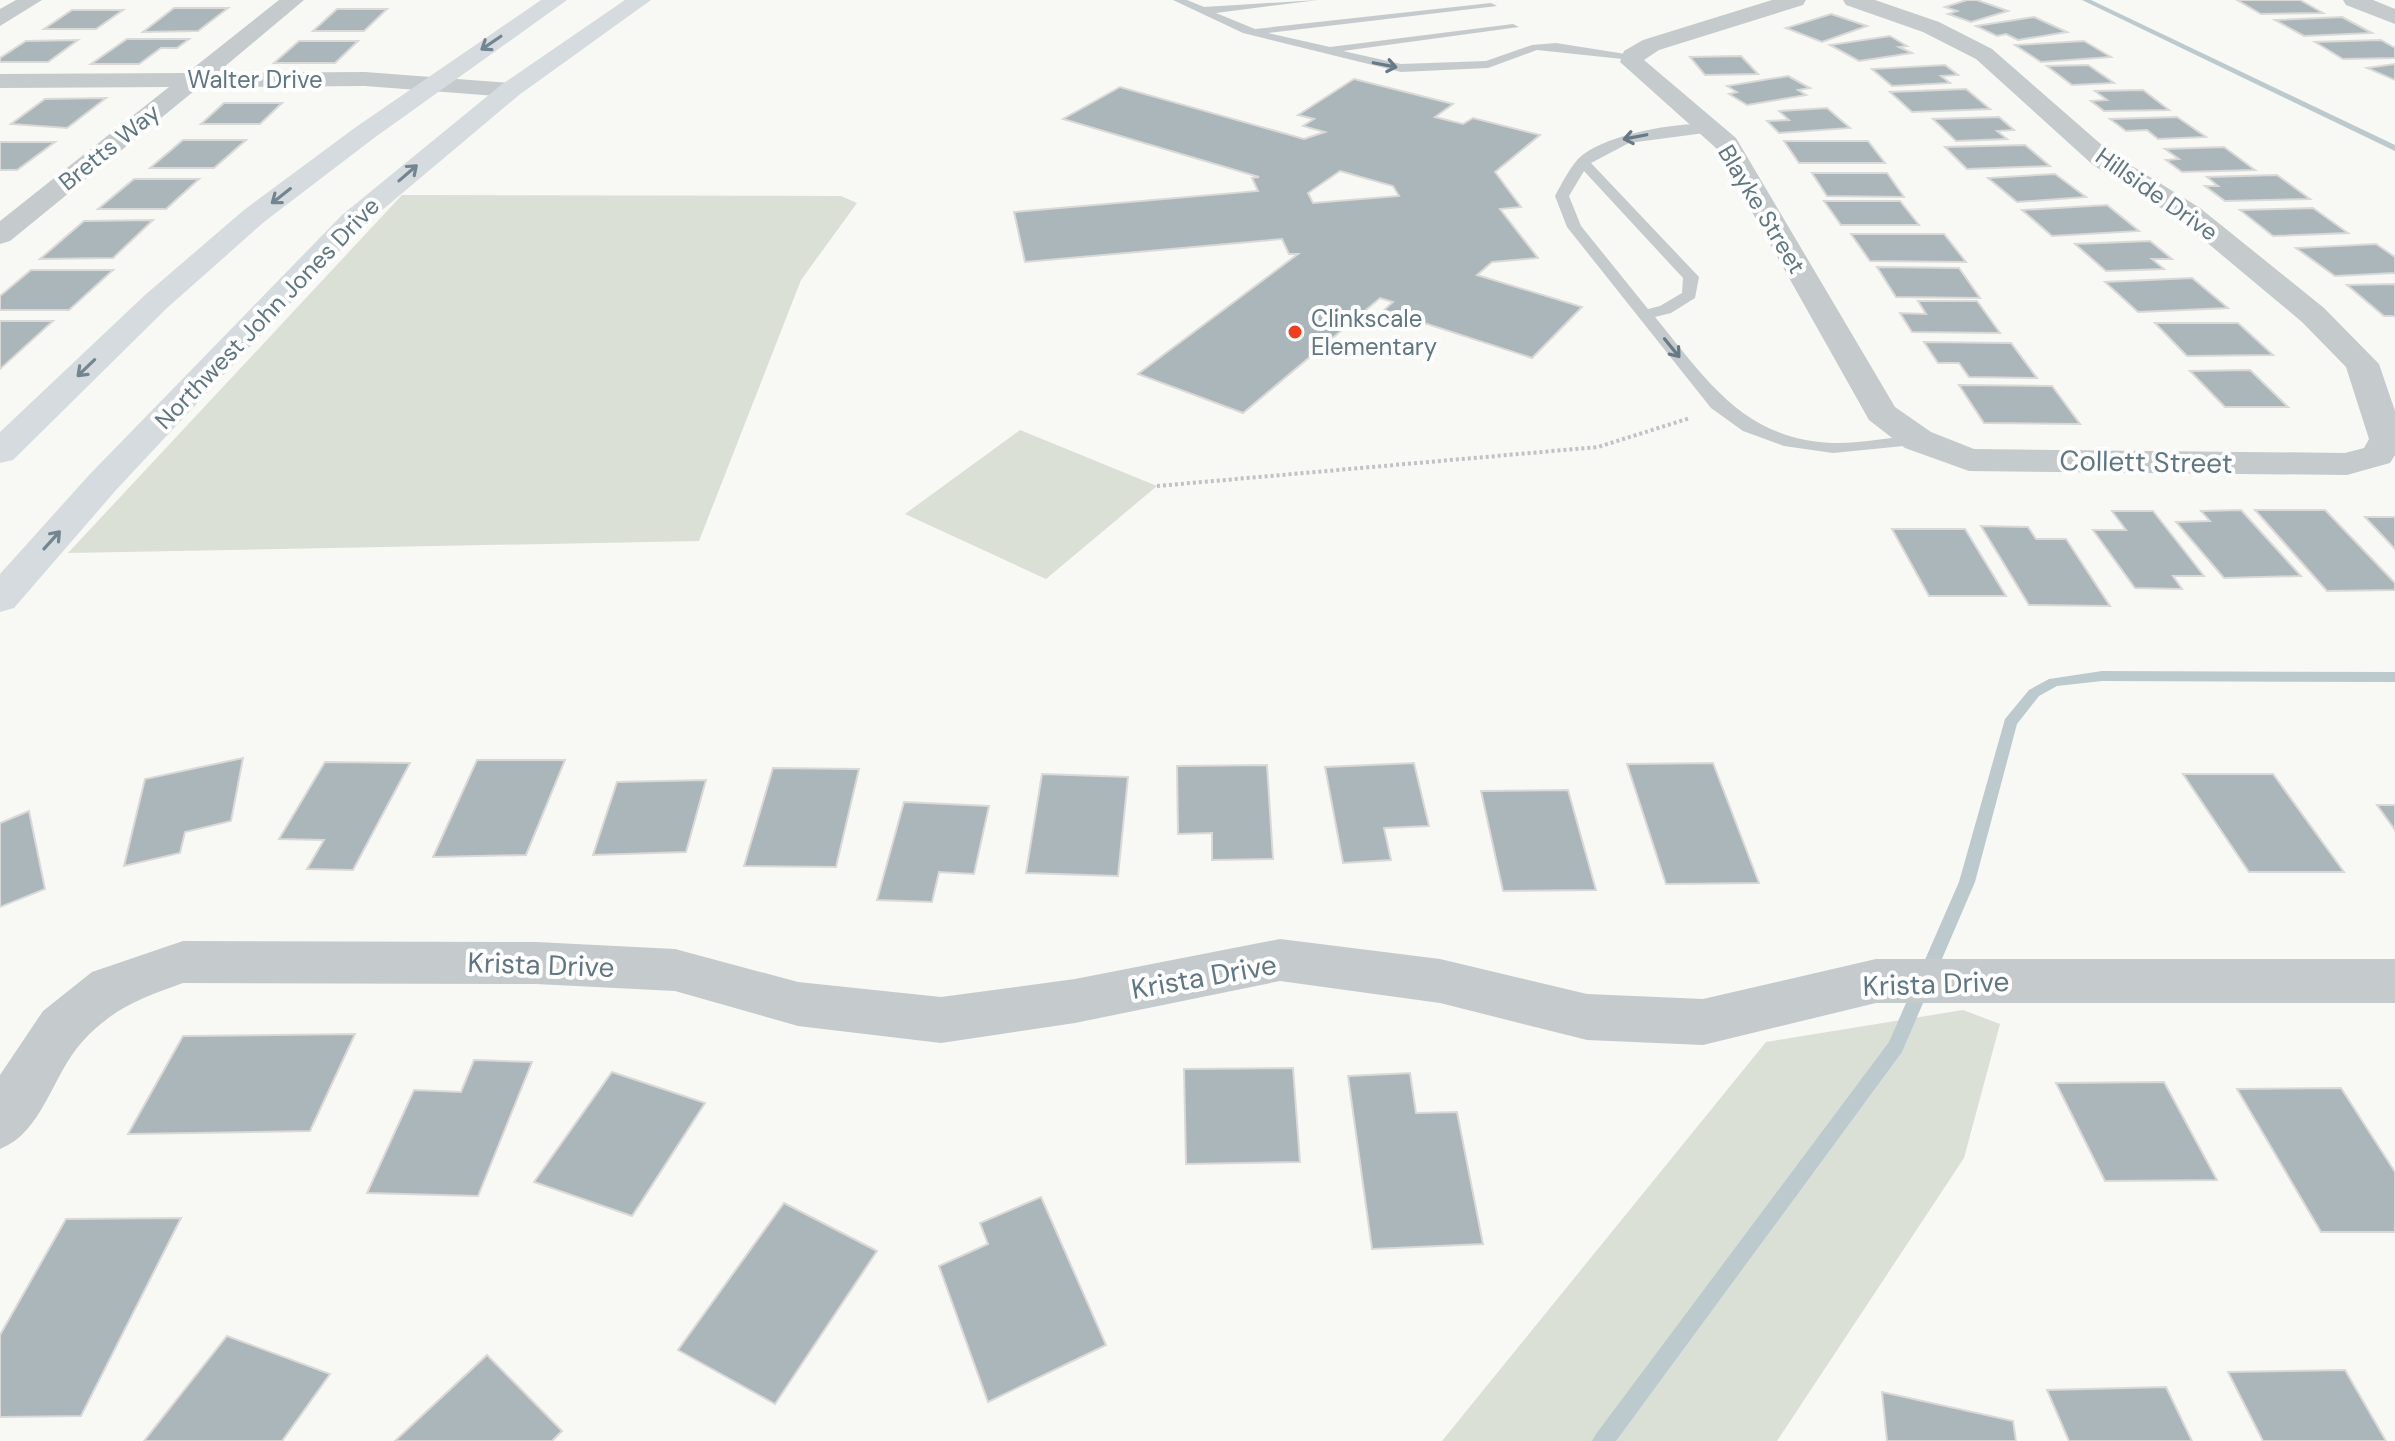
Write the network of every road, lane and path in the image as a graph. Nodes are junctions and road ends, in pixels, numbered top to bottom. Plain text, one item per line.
1 (31, 0) edge
2 (293, 0) edge
3 (556, 0) edge
4 (640, 0) edge
5 (1178, 0) edge
6 (1313, 0) edge
7 (1795, 0) edge
8 (1854, 0) edge
9 (2354, 0) edge
10 (1488, 3) edge
11 (1199, 11) junction
12 (2395, 17) edge
13 (0, 19) edge
14 (1513, 27) junction
15 (1247, 31) junction
16 (1536, 47) junction
17 (1318, 50) junction
18 (1632, 56) junction
19 (193, 80) junction
20 (0, 81) edge
21 (435, 82) junction
22 (510, 90) junction
23 (1712, 128) junction
24 (1583, 162) junction
25 (0, 235) edge
26 (1645, 314) junction
27 (1694, 418) dead end
28 (1918, 440) junction
29 (0, 452) edge
30 (2377, 455) joint
31 (1157, 486) dead end
32 (0, 599) edge
33 (2395, 981) edge
34 (0, 1123) edge

1 - 13 street
2 - 19 street, Bretts Way
3 -> 21 main road
4 - 22 main road, Northwest John Jones Drive
5 - 11 lane
6 - 11 lane
7 - 18 street
8 - 30 street, Hillside Drive
9 - 12 street
10 - 14 lane
10 - 15 lane
11 - 15 lane
14 - 16 lane
14 - 17 lane
15 - 17 lane
17 -> 16 lane
16 - 18 lane
18 - 23 street, Blayke Street
19 - 20 street, Walter Drive
19 - 21 street, Walter Drive
19 - 25 street, Bretts Way
21 - 22 street, Walter Drive
21 -> 29 main road
32 -> 22 main road, Northwest John Jones Drive
23 -> 24 lane
23 - 28 street, Blayke Street
24 - 26 lane
24 - 26 lane
26 -> 28 lane
27 - 31 path
28 - 30 street, Collett Street
33 - 34 street, Krista Drive

